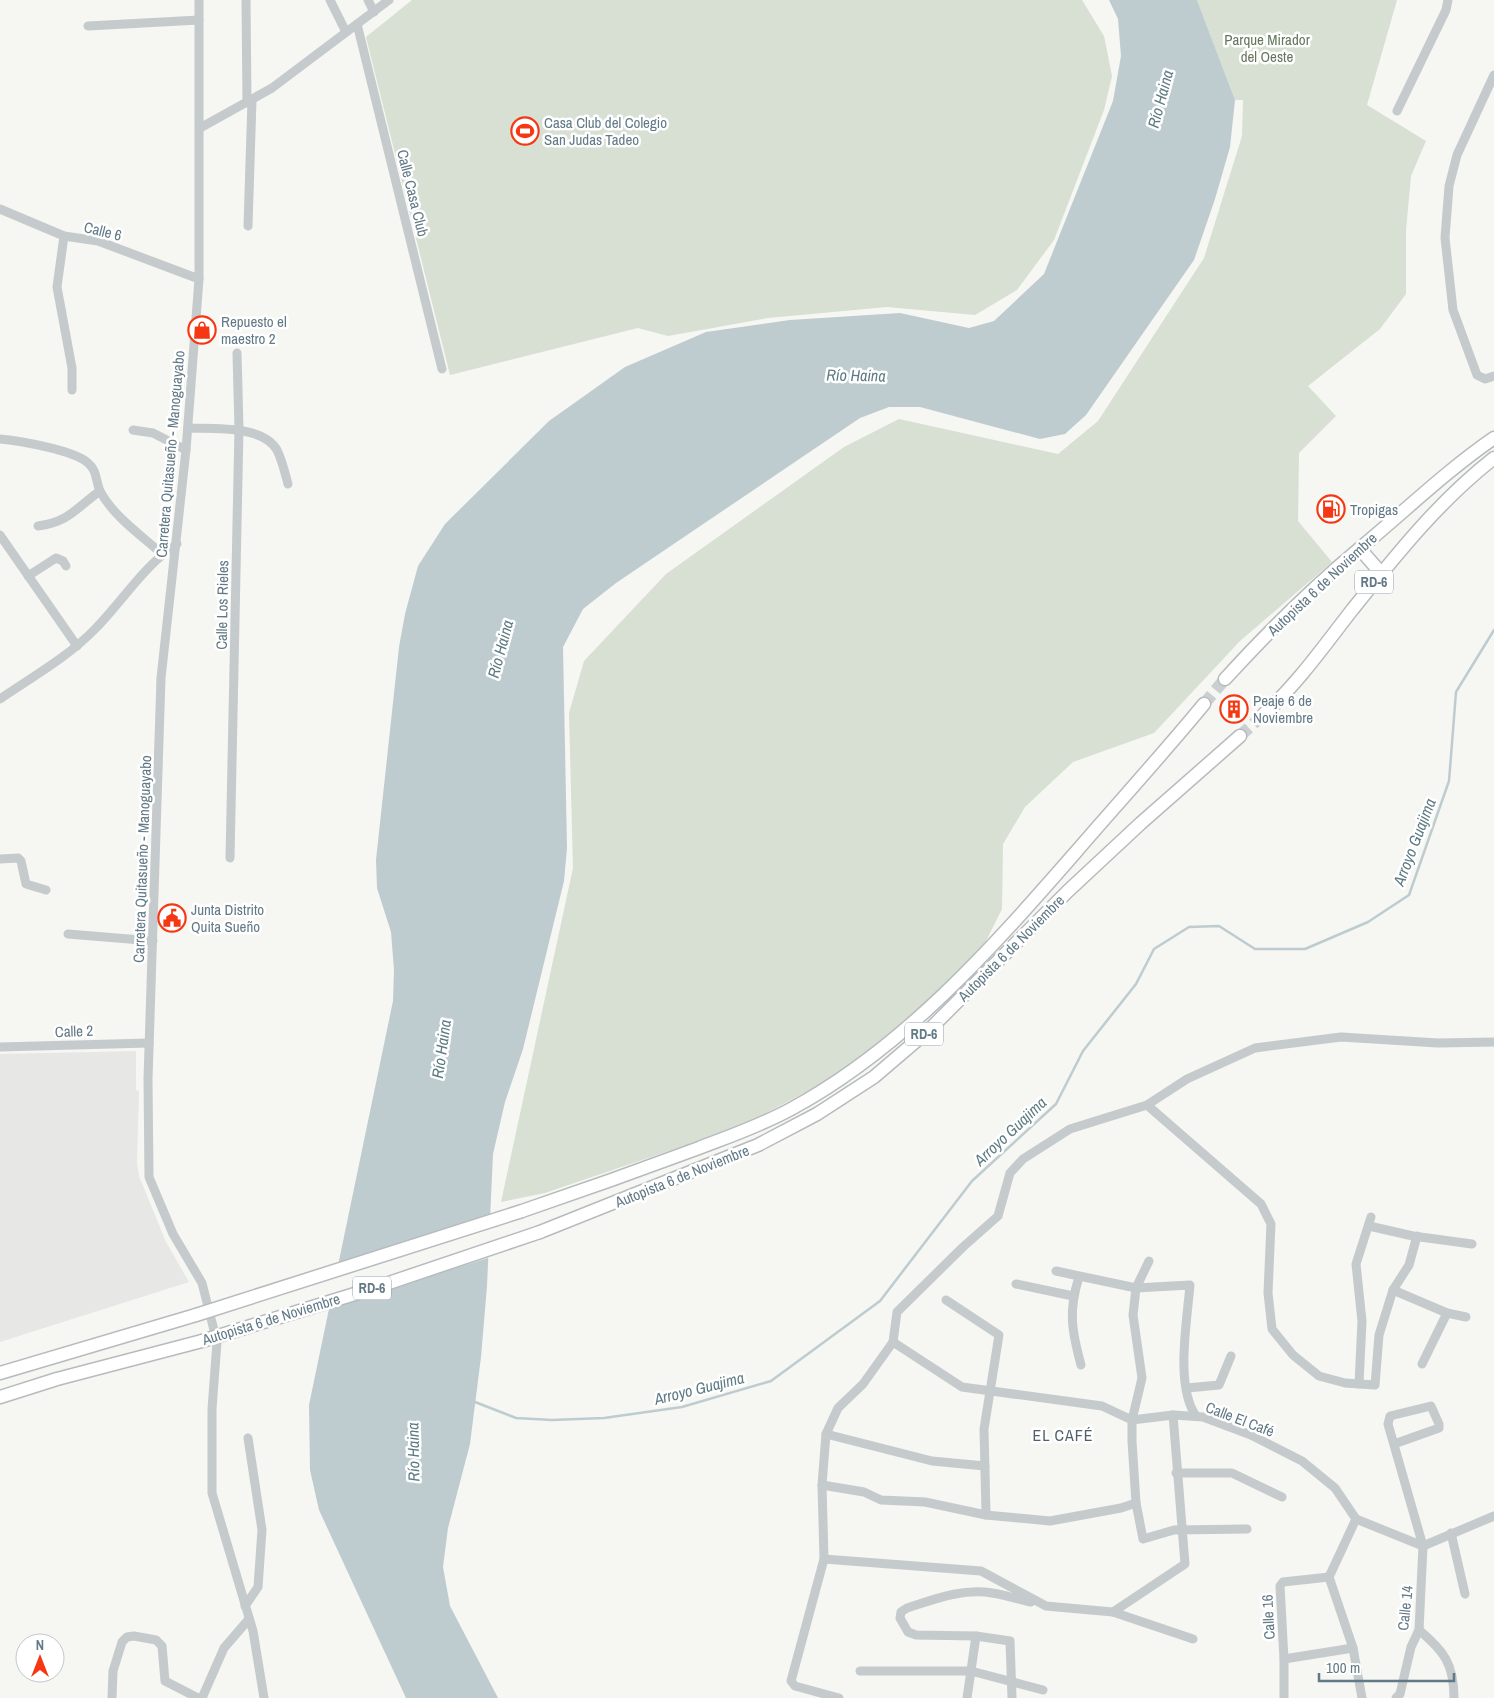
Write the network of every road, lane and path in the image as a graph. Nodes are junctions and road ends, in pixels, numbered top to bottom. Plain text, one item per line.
1 (199, 0) edge
2 (246, 0) edge
3 (330, 0) edge
4 (368, 0) edge
5 (389, 0) edge
6 (1448, 0) edge
7 (374, 12) junction
8 (199, 20) junction
9 (357, 24) junction
10 (88, 26) dead end
11 (346, 32) junction
12 (1494, 75) edge
13 (1492, 87) edge
14 (250, 102) junction
15 (1397, 112) dead end
16 (200, 128) junction
17 (0, 209) edge
18 (248, 226) dead end
19 (64, 236) junction
20 (199, 279) junction
21 (237, 353) dead end
22 (442, 369) dead end
23 (1494, 376) edge
24 (72, 390) dead end
25 (188, 428) junction
26 (239, 429) junction
27 (133, 430) dead end
28 (1494, 438) edge
29 (0, 439) edge
30 (186, 450) junction
31 (1494, 458) edge
32 (288, 484) dead end
33 (100, 491) junction
34 (38, 526) dead end
35 (1, 541) edge
36 (176, 544) junction
37 (1360, 549) junction
38 (162, 554) junction
39 (66, 566) dead end
40 (1381, 573) junction
41 (28, 576) junction
42 (77, 646) junction
43 (1225, 679) tunnel mouth
44 (0, 699) edge
45 (1204, 704) tunnel mouth
46 (1264, 714) tunnel mouth
47 (1240, 736) tunnel mouth
48 (230, 858) dead end
49 (0, 859) edge
50 (46, 890) dead end
51 (68, 934) dead end
52 (153, 941) junction
53 (1494, 1042) edge
54 (149, 1043) junction
55 (0, 1047) edge
56 (1147, 1105) junction
57 (1417, 1236) junction
58 (1472, 1244) dead end
59 (1149, 1261) dead end
60 (1056, 1271) dead end
61 (1079, 1277) junction
62 (1016, 1284) dead end
63 (1136, 1288) junction
64 (1393, 1290) junction
65 (1073, 1296) junction
66 (946, 1300) dead end
67 (1448, 1313) junction
68 (1466, 1317) dead end
69 (893, 1342) junction
70 (1231, 1356) dead end
71 (1422, 1364) dead end
72 (1081, 1365) dead end
73 (0, 1372) edge
74 (1359, 1384) junction
75 (1187, 1388) junction
76 (990, 1389) junction
77 (0, 1397) edge
78 (1173, 1415) junction
79 (1196, 1416) junction
80 (1132, 1420) junction
81 (826, 1434) junction
82 (248, 1438) dead end
83 (1394, 1444) junction
84 (985, 1466) junction
85 (1176, 1473) junction
86 (822, 1485) junction
87 (1282, 1497) dead end
88 (1136, 1503) junction
89 (986, 1515) junction
90 (1494, 1516) edge
91 (1356, 1520) junction
92 (1247, 1529) dead end
93 (1183, 1531) junction
94 (1451, 1533) junction
95 (1423, 1546) junction
96 (824, 1559) junction
97 (1329, 1576) junction
98 (1465, 1594) dead end
99 (245, 1606) junction
100 (1046, 1606) junction
101 (1113, 1612) junction
102 (249, 1619) junction
103 (1420, 1630) junction
104 (976, 1636) junction
105 (1193, 1639) dead end
106 (1353, 1648) junction
107 (1284, 1659) junction
108 (860, 1671) dead end
109 (971, 1671) junction
110 (1013, 1682) junction
111 (1043, 1690) dead end
112 (112, 1698) edge
113 (198, 1698) edge
114 (202, 1698) edge
115 (264, 1698) edge
116 (839, 1698) edge
117 (967, 1698) edge
118 (1012, 1698) edge
119 (1284, 1698) edge
120 (1362, 1698) edge
121 (1396, 1698) edge
122 (1454, 1698) edge

1 - 8 street, Carretera Quitasueño - Manoguayabo
2 - 14 street
3 - 11 street
4 - 7 street
5 - 7 street
6 - 15 street
7 - 9 street
8 - 10 street
8 - 16 street, Carretera Quitasueño - Manoguayabo
9 - 11 street
9 - 22 street, Calle Casa Club
11 - 14 street
12 - 13 street
13 - 23 street
14 - 16 street
14 - 18 street
16 - 20 street, Carretera Quitasueño - Manoguayabo
17 - 19 street, Calle 6
19 - 20 street, Calle 6
19 - 24 street
20 - 25 street, Carretera Quitasueño - Manoguayabo
21 - 26 street, Calle Los Rieles
25 - 26 street
25 - 30 street, Carretera Quitasueño - Manoguayabo
26 - 32 street
26 - 48 street, Calle Los Rieles
27 - 30 street
28 - 37 highway, Autopista 6 de Noviembre / RD-6
29 - 33 street
30 - 36 street, Carretera Quitasueño - Manoguayabo
31 - 40 highway, Autopista 6 de Noviembre / RD-6
33 - 34 street
33 - 38 street
35 - 41 street
36 - 38 street
36 - 52 street, Carretera Quitasueño - Manoguayabo
37 - 40 highway
37 - 43 highway, Autopista 6 de Noviembre / RD-6
38 - 42 street
39 - 41 street
40 - 46 highway, Autopista 6 de Noviembre / RD-6
41 - 42 street
42 - 44 street
45 - 73 highway, Autopista 6 de Noviembre / RD-6, bridge
47 - 77 highway, Autopista 6 de Noviembre / RD-6, bridge
49 - 50 street
51 - 52 street
52 - 54 street, Carretera Quitasueño - Manoguayabo
53 - 56 street
54 - 55 street, Calle 2
54 - 99 street, Carretera Quitasueño - Manoguayabo
56 - 69 street
56 - 74 street
57 - 58 street
57 - 64 street
57 - 74 street
59 - 63 street
60 - 61 street
61 - 63 street
61 - 65 street
62 - 65 street
63 - 75 street
63 - 80 street
64 - 67 street
64 - 74 street
65 - 72 street
66 - 76 street
67 - 68 street
67 - 71 street
69 - 76 street
69 - 81 street
70 - 75 street
75 - 79 street
76 - 80 street
76 - 84 street
78 - 79 street, Calle El Café
78 - 80 street, Calle El Café
78 - 85 street
79 - 91 street, Calle El Café
80 - 88 street
81 - 84 street
81 - 86 street
82 - 99 street
83 - 83 street, Calle 14
83 - 95 street, Calle 14
84 - 89 street
85 - 87 street
85 - 93 street
86 - 89 street
86 - 96 street
88 - 89 street
88 - 93 street
90 - 94 street
91 - 95 street
91 - 97 street
92 - 93 street
93 - 101 street
94 - 95 street
94 - 98 street
95 - 103 street, Calle 14
96 - 100 street
96 - 116 street
97 - 106 street
97 - 107 street, Calle 16
99 - 102 street, Carretera Quitasueño - Manoguayabo
100 - 101 street
100 - 104 street
101 - 105 street
102 - 114 street
102 - 115 street, Carretera Quitasueño - Manoguayabo
103 - 121 street, Calle 14
103 - 122 street
104 - 109 street
104 - 110 street
106 - 107 street
106 - 120 street
107 - 119 street, Calle 16
108 - 109 street
109 - 110 street
109 - 117 street
110 - 111 street
110 - 118 street
112 - 113 street

